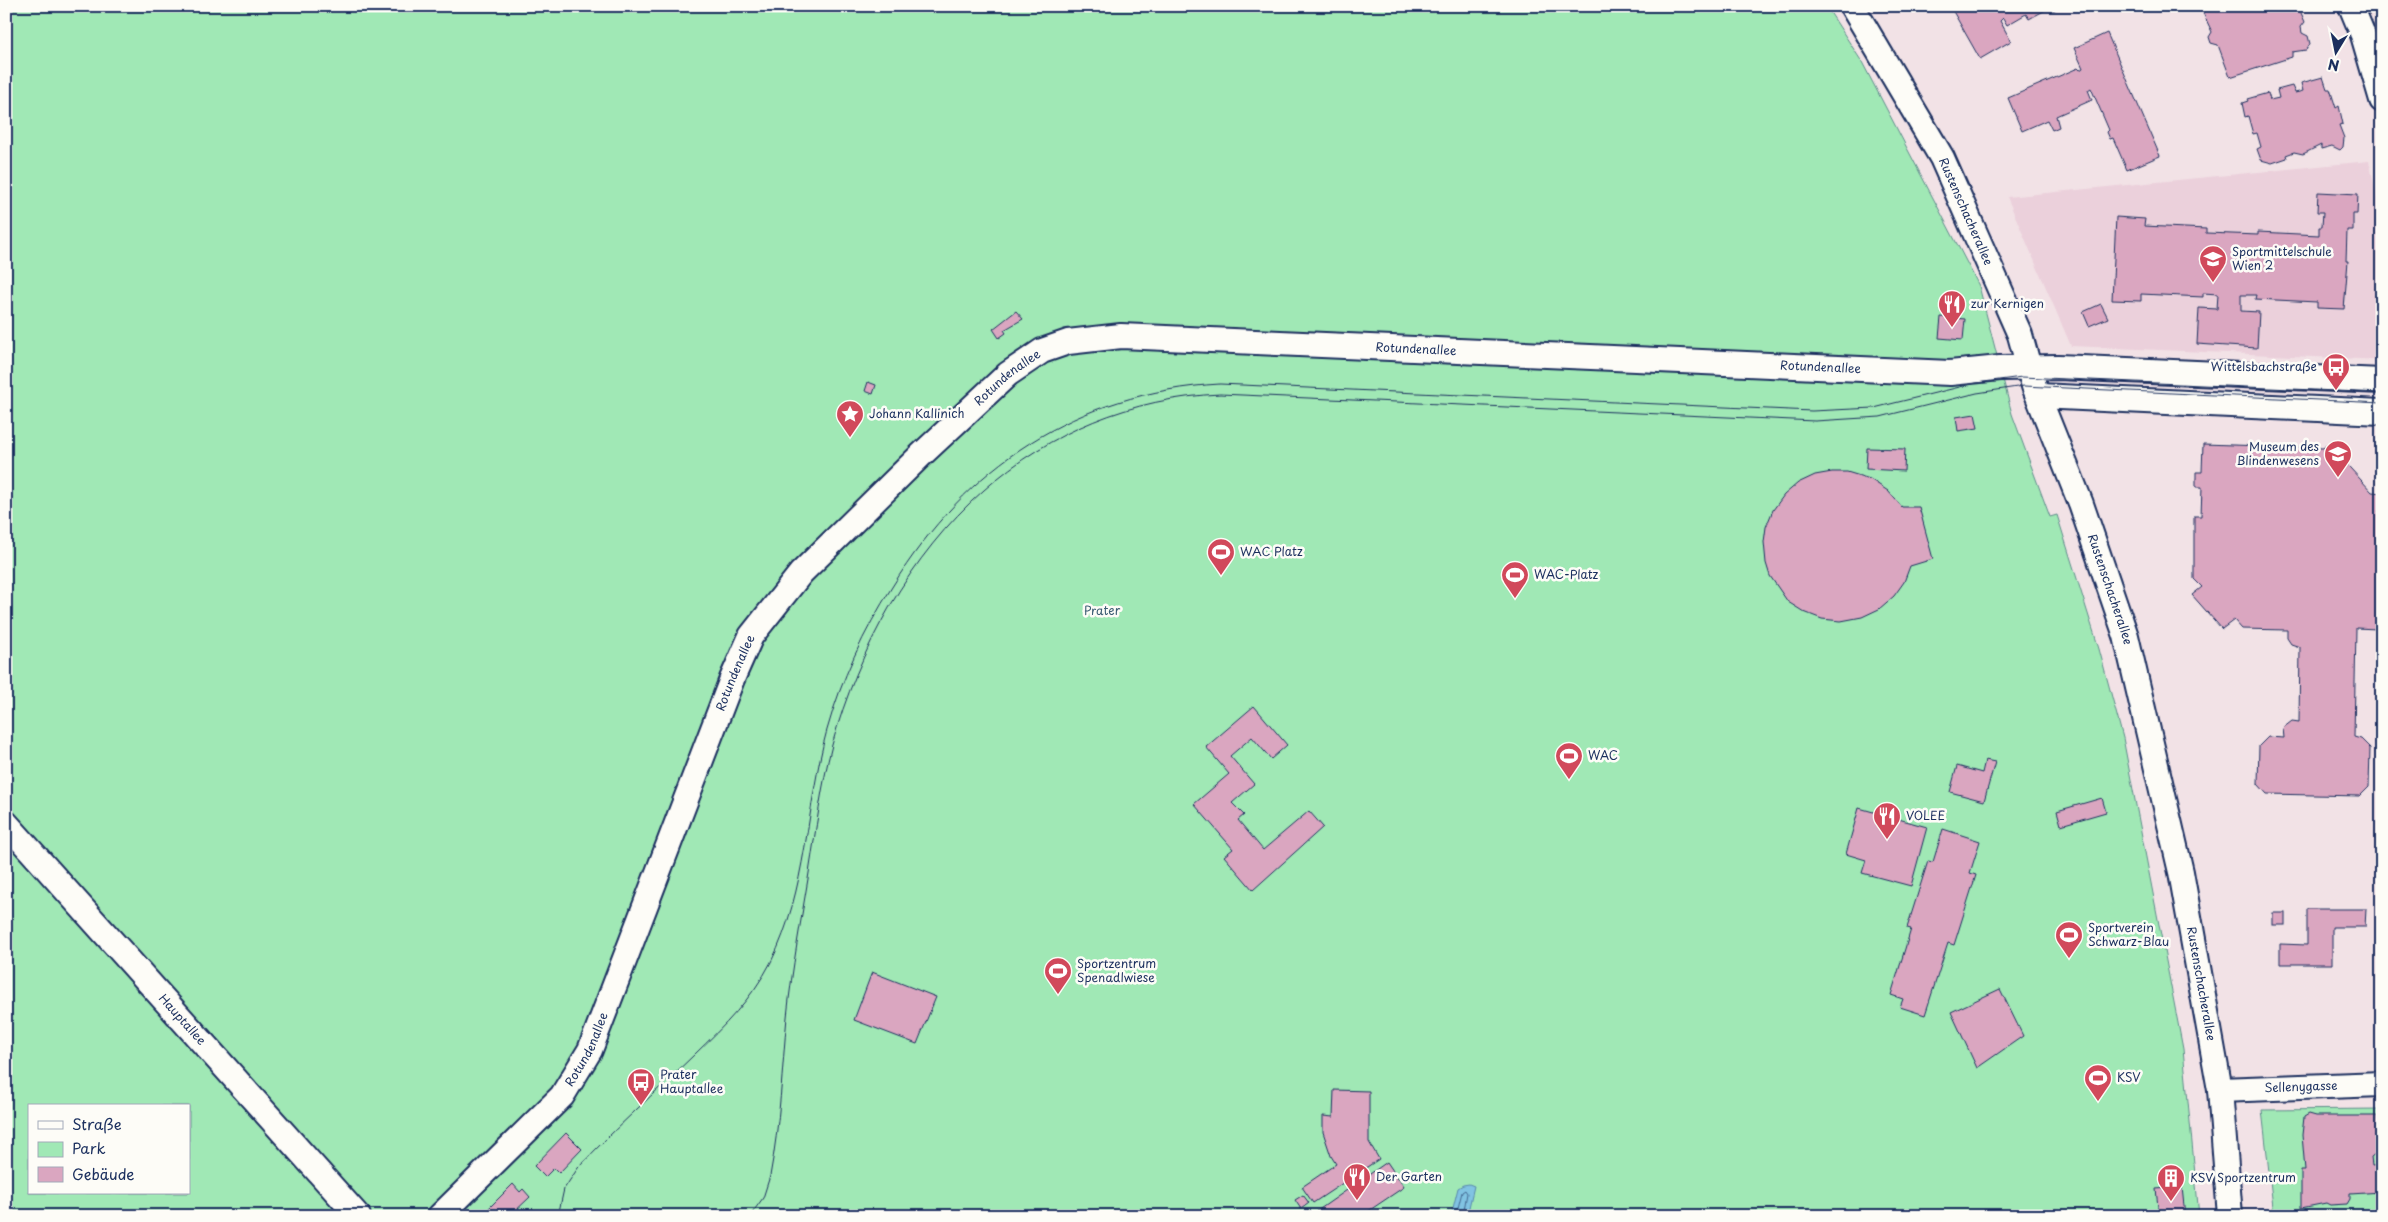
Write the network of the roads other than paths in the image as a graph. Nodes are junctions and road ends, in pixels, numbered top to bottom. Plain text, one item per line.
1 (1852, 6) edge
2 (2351, 6) edge
3 (2372, 33) edge
4 (2382, 100) edge
5 (2028, 367) junction
6 (2382, 382) edge
7 (2039, 396) junction
8 (2382, 412) edge
9 (6, 823) edge
10 (2382, 1084) edge
11 (2220, 1090) junction
12 (358, 1216) edge
13 (440, 1216) edge
14 (2230, 1216) edge

1 - 5 street, Rustenschacherallee
2 - 3 street
3 - 4 street
5 - 6 street
5 - 7 street, Rustenschacherallee
5 - 13 street, Rotundenallee
7 - 8 street
7 - 11 street, Rustenschacherallee
9 - 12 street, Hauptallee
10 - 11 street, Sellenygasse
11 - 14 street, Rustenschacherallee

